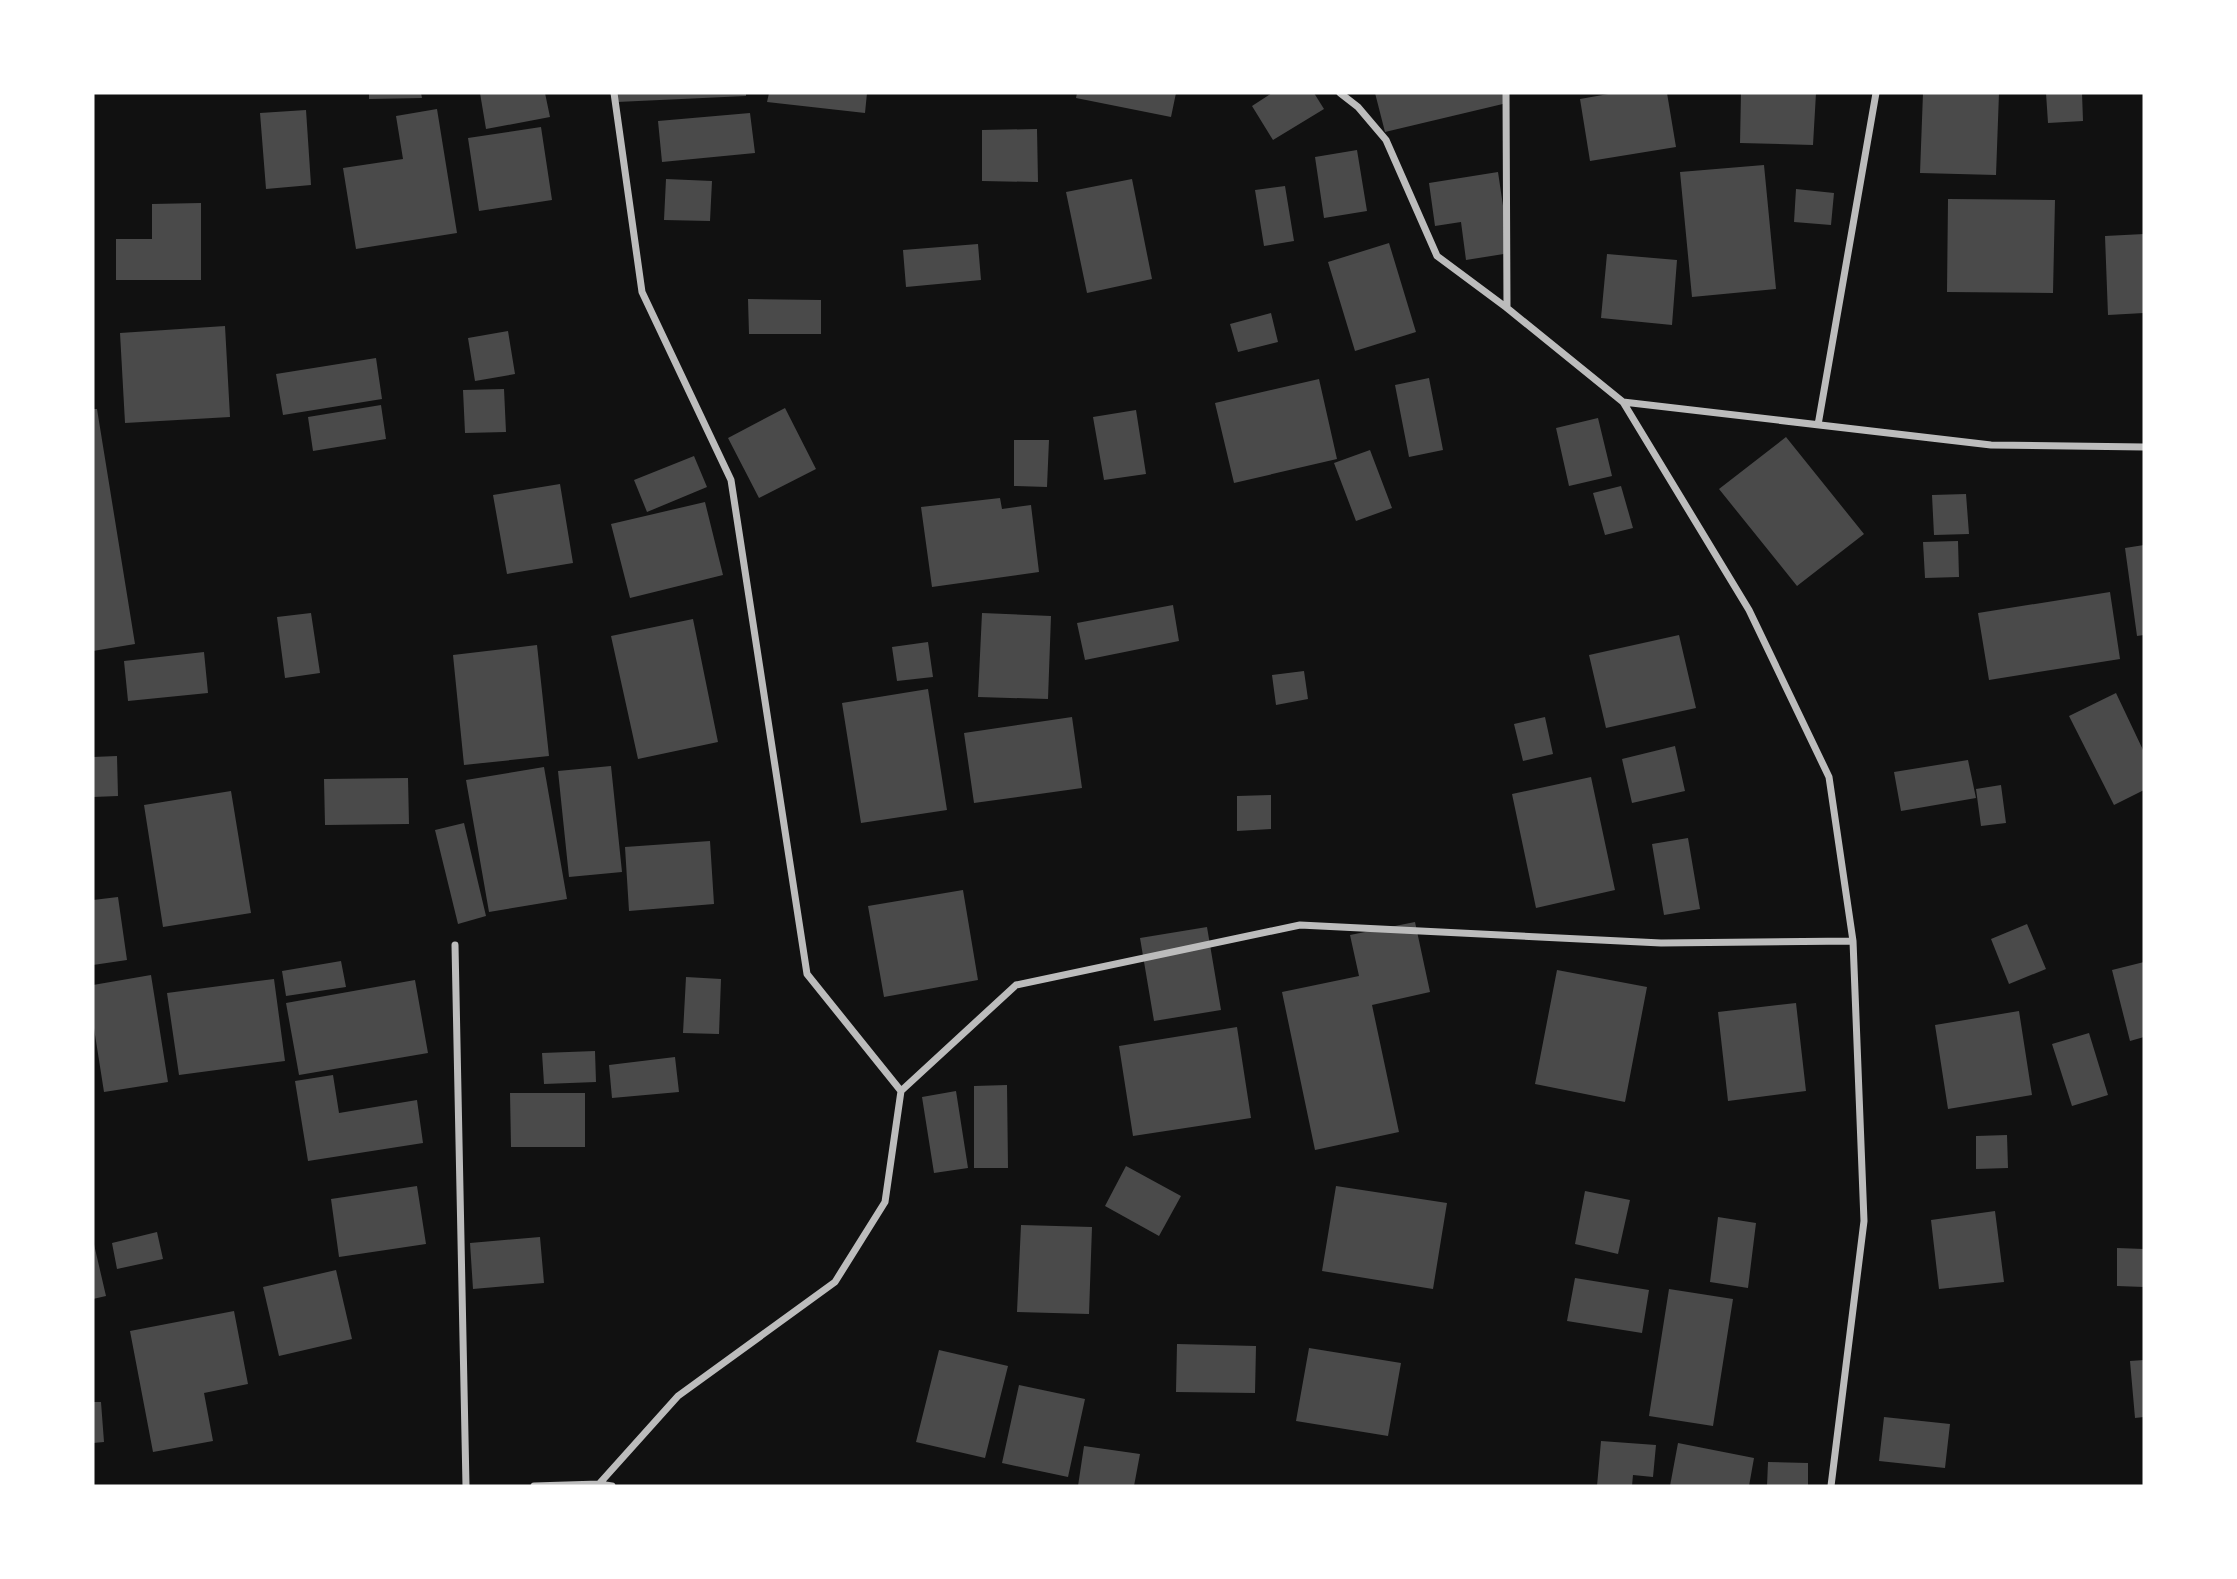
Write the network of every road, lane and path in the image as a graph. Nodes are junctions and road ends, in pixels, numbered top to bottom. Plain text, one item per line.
1 (614, 93) edge
2 (1340, 93) edge
3 (1506, 93) edge
4 (1875, 93) edge
5 (1507, 308) junction
6 (1623, 402) junction
7 (1818, 425) junction
8 (2144, 447) edge
9 (1853, 941) junction
10 (455, 945) dead end
11 (901, 1091) junction
12 (599, 1484) junction
13 (466, 1486) edge
14 (534, 1486) edge
15 (612, 1486) edge
16 (1831, 1486) edge

1 - 11 street
2 - 5 street
3 - 5 street
4 - 7 street
5 - 6 street
6 - 7 street
6 - 9 street
7 - 8 street
9 - 11 street
9 - 16 street
10 - 13 street
11 - 12 street
12 - 14 street
12 - 15 street

